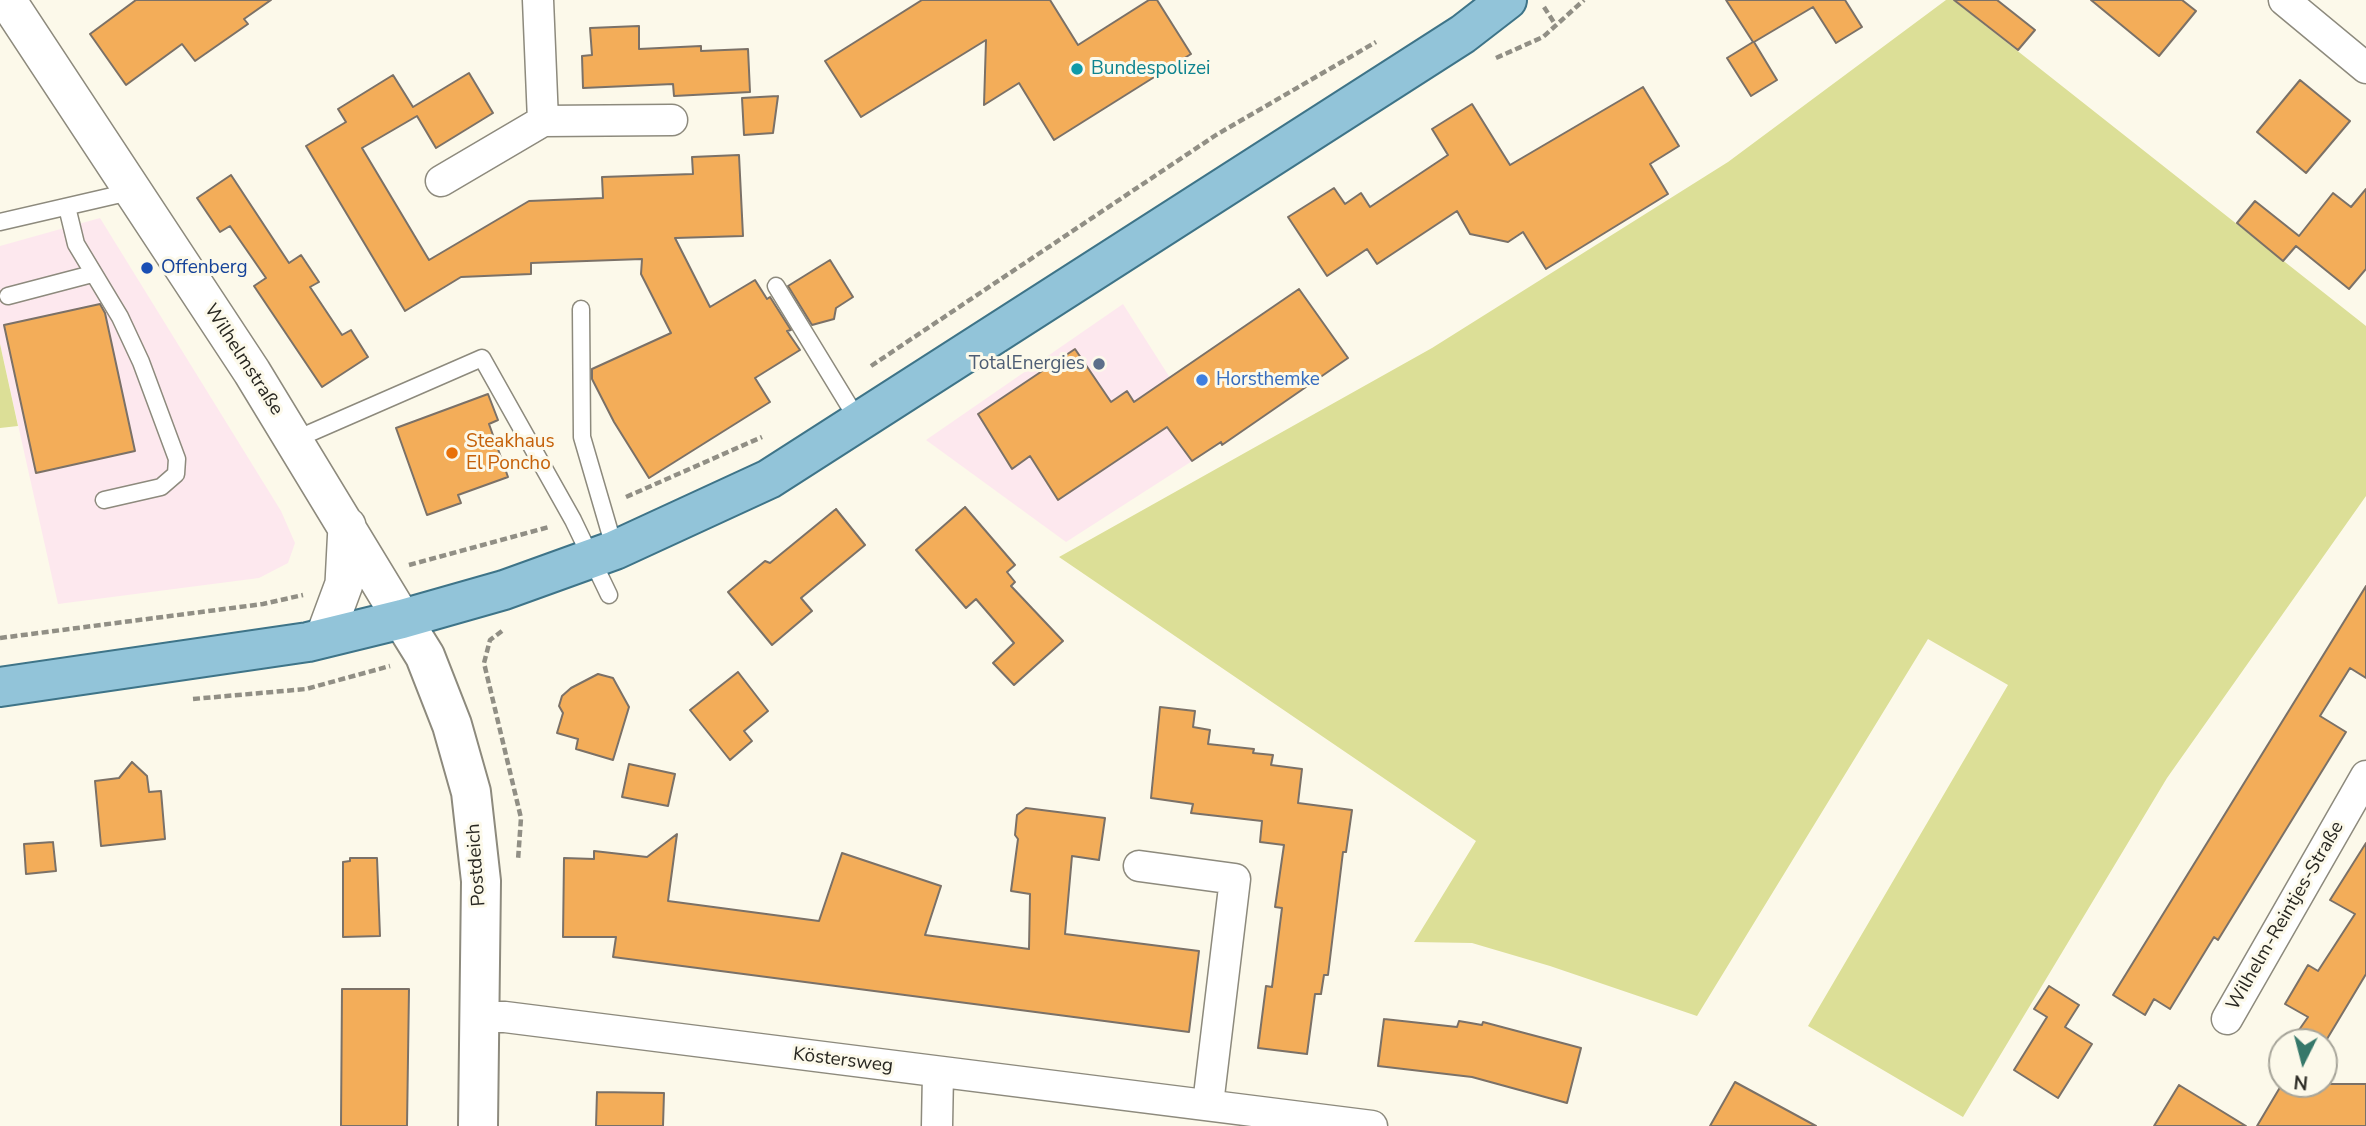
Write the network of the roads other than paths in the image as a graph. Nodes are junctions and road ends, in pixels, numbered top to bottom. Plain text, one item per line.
1 (7, 0) edge
2 (538, 0) edge
3 (1507, 0) edge
4 (2284, 0) edge
5 (2366, 68) edge
6 (672, 120) dead end
7 (543, 121) junction
8 (441, 181) dead end
9 (134, 191) junction
10 (67, 207) junction
11 (0, 222) edge
12 (92, 274) junction
13 (776, 286) dead end
14 (8, 296) dead end
15 (581, 309) dead end
16 (849, 406) junction
17 (294, 440) junction
18 (104, 500) dead end
19 (604, 554) junction
20 (360, 579) junction
21 (609, 595) dead end
22 (402, 619) junction
23 (324, 638) junction
24 (0, 687) edge
25 (2366, 776) edge
26 (1139, 866) dead end
27 (479, 1017) junction
28 (2227, 1019) dead end
29 (938, 1073) junction
30 (1208, 1104) junction
31 (1343, 1123) edge
32 (478, 1126) edge
33 (937, 1126) edge
34 (1372, 1126) edge

1 - 9 street, Wilhelmstraße
2 - 7 street
3 - 16 main road
4 - 5 street
6 - 7 street
7 - 8 street
9 - 10 lane
9 - 17 street, Wilhelmstraße
10 - 11 lane
10 - 12 lane
12 - 14 lane
12 - 18 lane
13 - 16 lane
15 - 19 lane
16 - 19 main road
17 - 19 lane
17 - 20 street, Wilhelmstraße
19 - 21 lane
19 - 22 main road
20 - 22 street
20 - 23 street
22 - 23 main road
22 - 27 main road, Postdeich
23 - 24 main road
25 - 28 street, Wilhelm-Reintjes-Straße
26 - 30 street
27 - 29 street, Köstersweg
27 - 32 main road, Postdeich
29 - 30 street, Köstersweg
29 - 33 street
30 - 31 street, Köstersweg
31 - 34 street, Köstersweg

